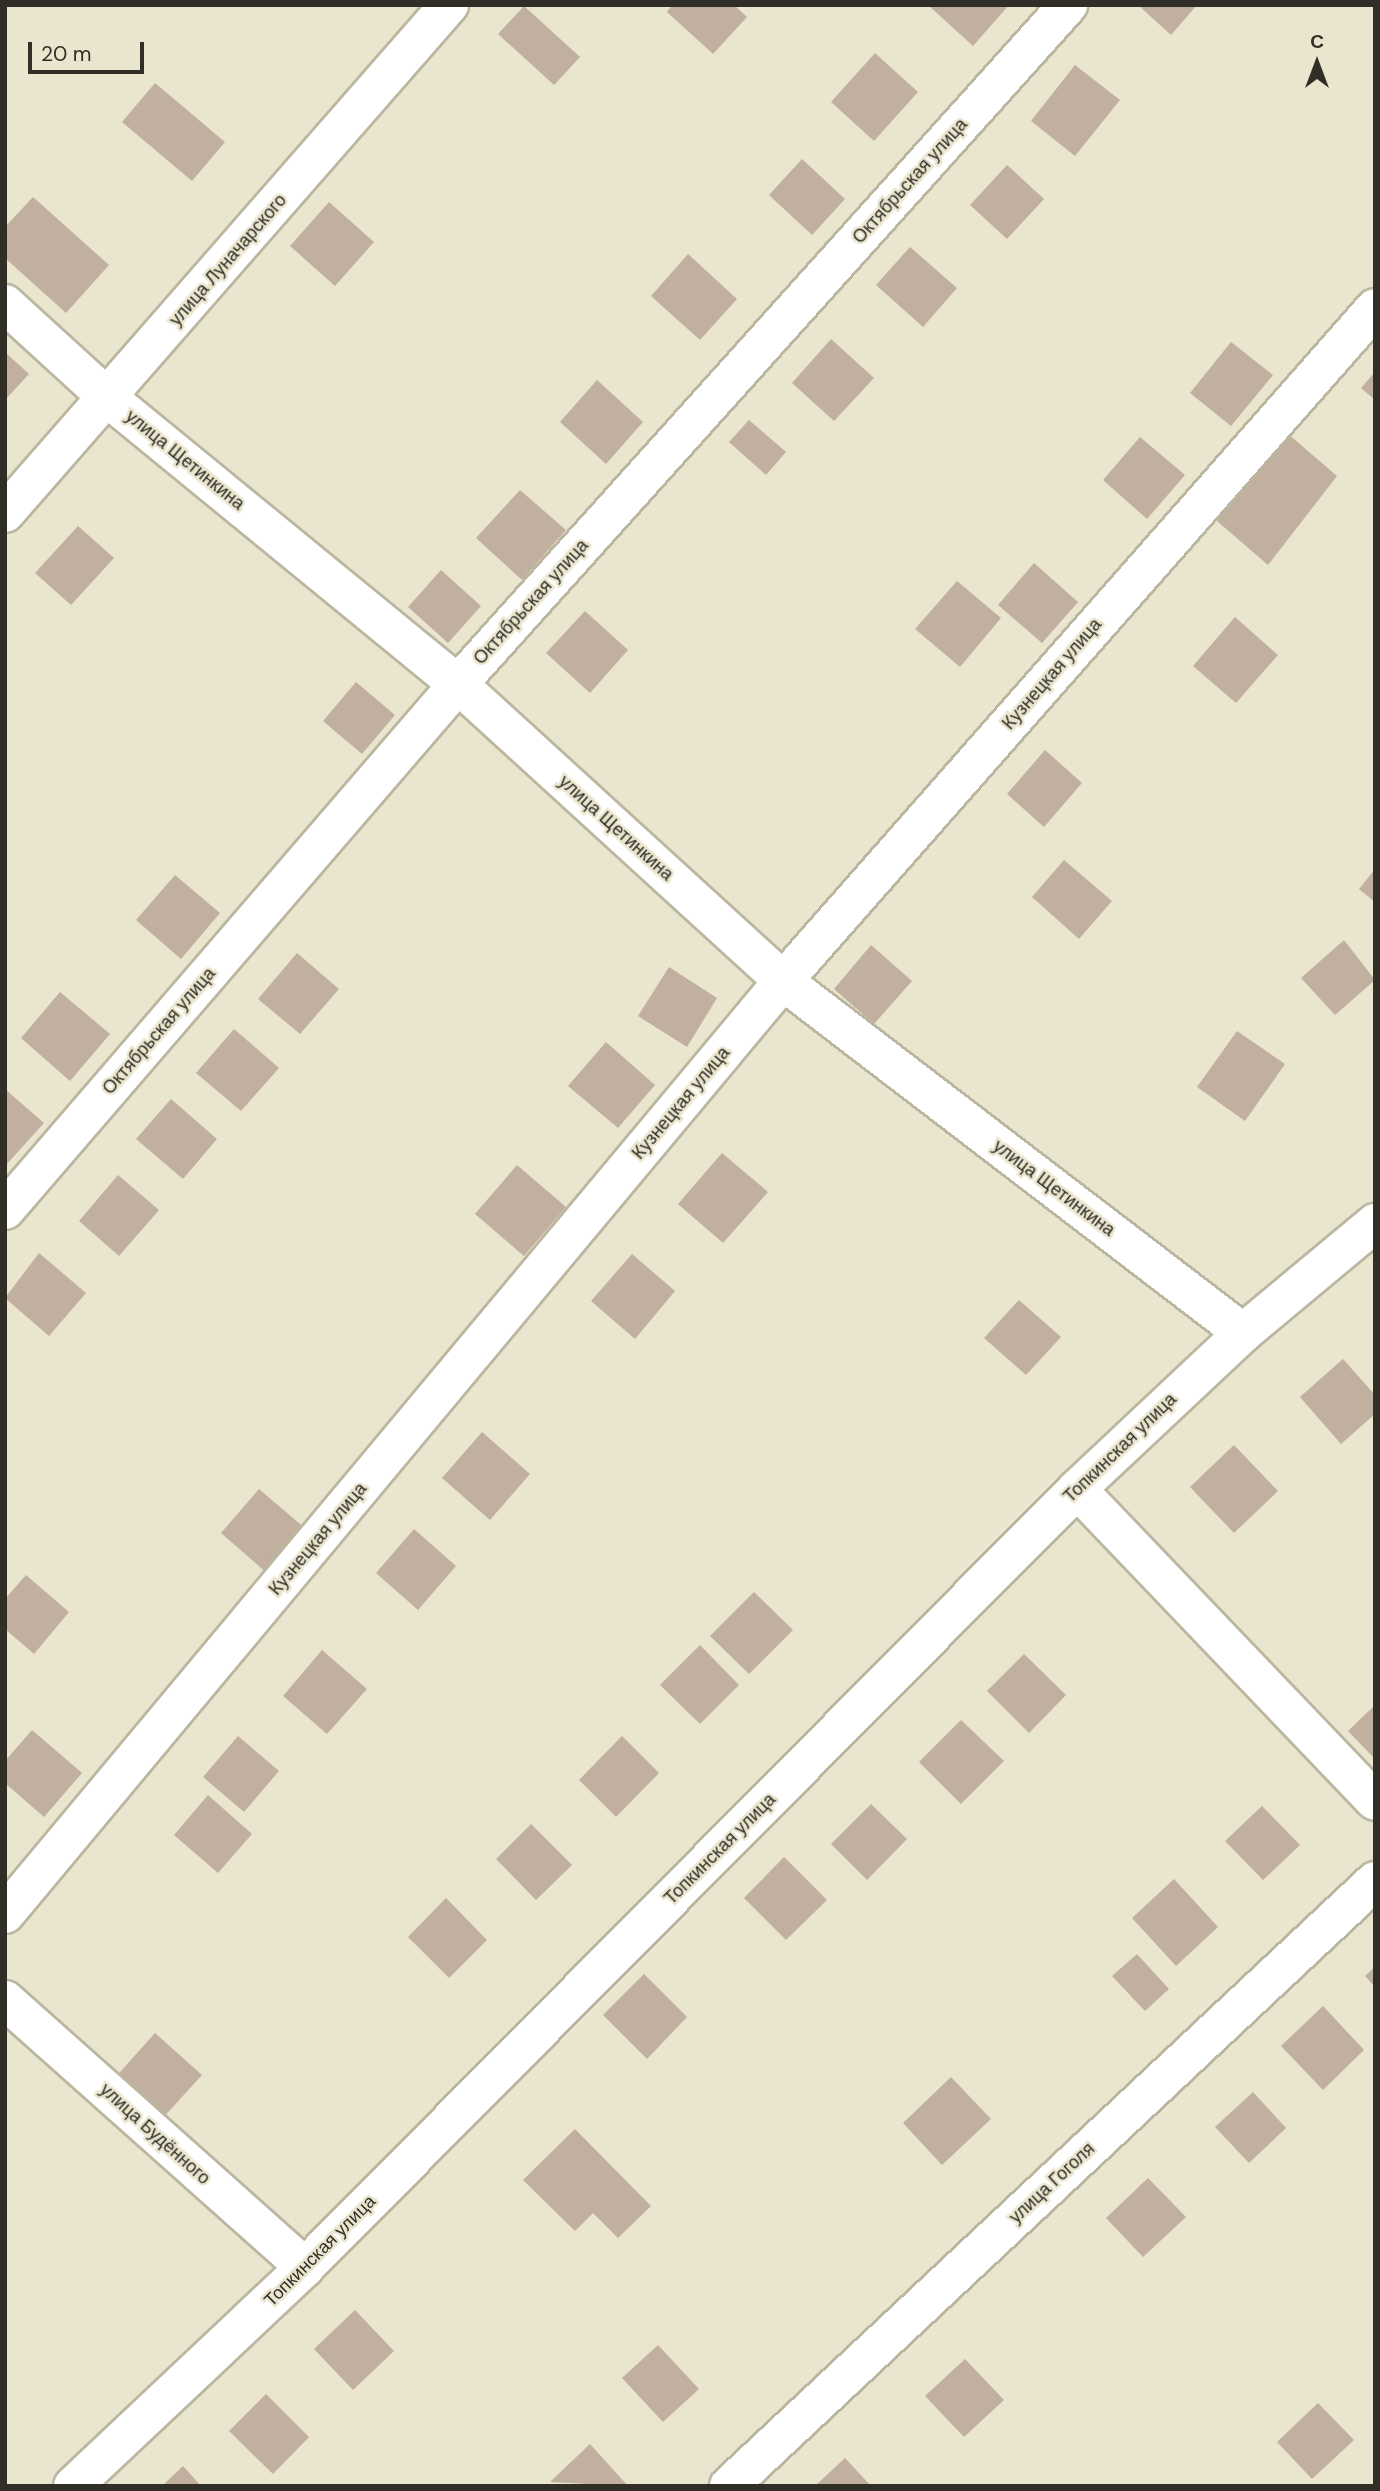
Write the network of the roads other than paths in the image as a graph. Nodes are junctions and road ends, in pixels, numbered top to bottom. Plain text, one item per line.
1 (449, 5) edge
2 (1068, 5) edge
3 (5, 304) edge
4 (1375, 308) edge
5 (108, 398) junction
6 (5, 513) edge
7 (458, 684) junction
8 (783, 981) junction
9 (5, 1210) edge
10 (1375, 1223) edge
11 (1242, 1333) junction
12 (1077, 1489) junction
13 (1375, 1801) edge
14 (1375, 1881) edge
15 (5, 1914) edge
16 (5, 2000) edge
17 (305, 2267) junction
18 (73, 2486) edge
19 (729, 2486) edge

1 - 5 street, улица Луначарского
2 - 7 street, Октябрьская улица
3 - 5 street, улица Щетинкина
4 - 8 street, Кузнецкая улица
5 - 6 street, улица Луначарского
5 - 7 street, улица Щетинкина
7 - 8 street, улица Щетинкина
7 - 9 street, Октябрьская улица
8 - 11 street, улица Щетинкина
8 - 15 street, Кузнецкая улица
10 - 11 street, Топкинская улица
11 - 12 street, Топкинская улица
12 - 13 street
12 - 17 street, Топкинская улица
14 - 19 street, улица Гоголя
16 - 17 street, улица Будённого
17 - 18 street, Топкинская улица

